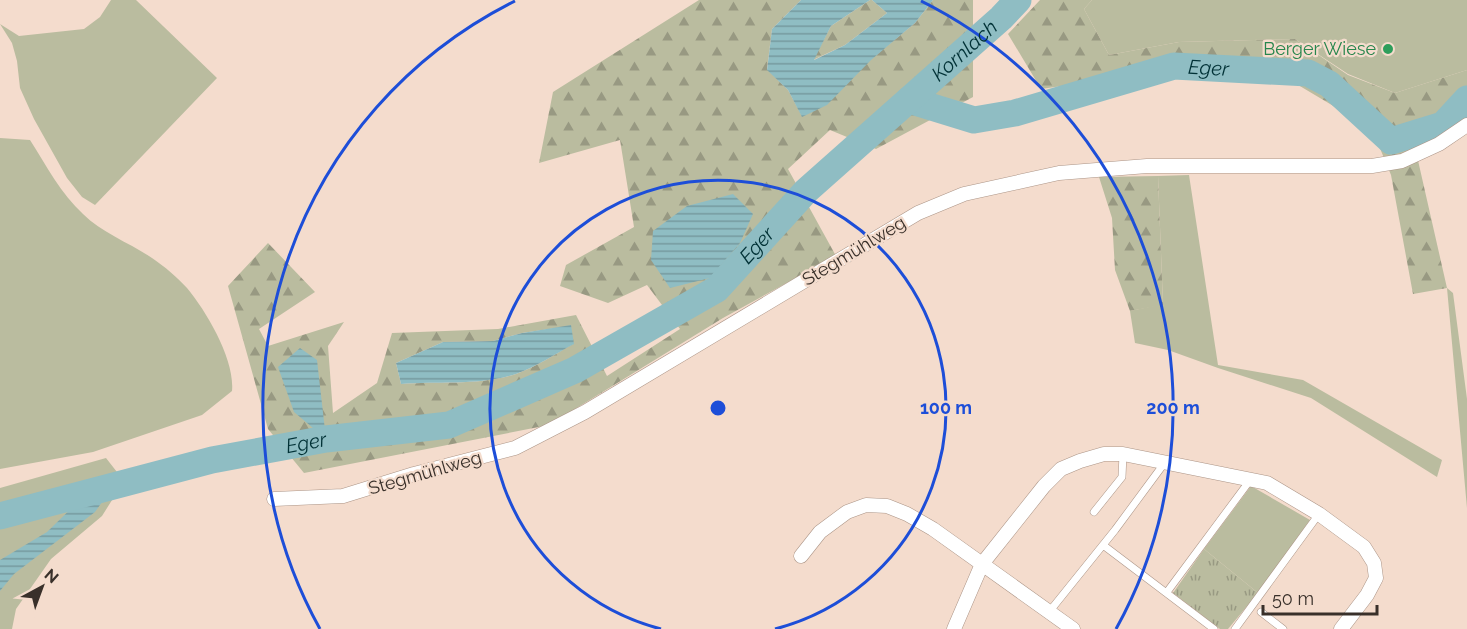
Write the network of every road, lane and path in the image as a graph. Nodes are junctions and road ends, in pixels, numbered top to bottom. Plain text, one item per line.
1 (1467, 125) edge
2 (1123, 454) junction
3 (1166, 461) junction
4 (1251, 479) junction
5 (274, 499) dead end
6 (1094, 512) dead end
7 (1319, 514) junction
8 (1103, 545) junction
9 (801, 556) dead end
10 (982, 564) junction
11 (1167, 592) junction
12 (1049, 612) junction
13 (1261, 612) dead end
14 (1238, 628) edge
15 (954, 629) edge
16 (1073, 629) edge
17 (1214, 629) edge
18 (1283, 629) edge
19 (1341, 629) edge

1 - 5 street, Stegmühlweg
2 - 3 street
2 - 6 lane
2 - 10 street
3 - 4 street
3 - 8 lane
4 - 7 street
4 - 11 lane
7 - 14 lane
7 - 19 street
8 - 11 lane
8 - 12 lane
9 - 10 street
10 - 12 street
10 - 15 street
11 - 17 lane
12 - 16 street
13 - 18 lane

